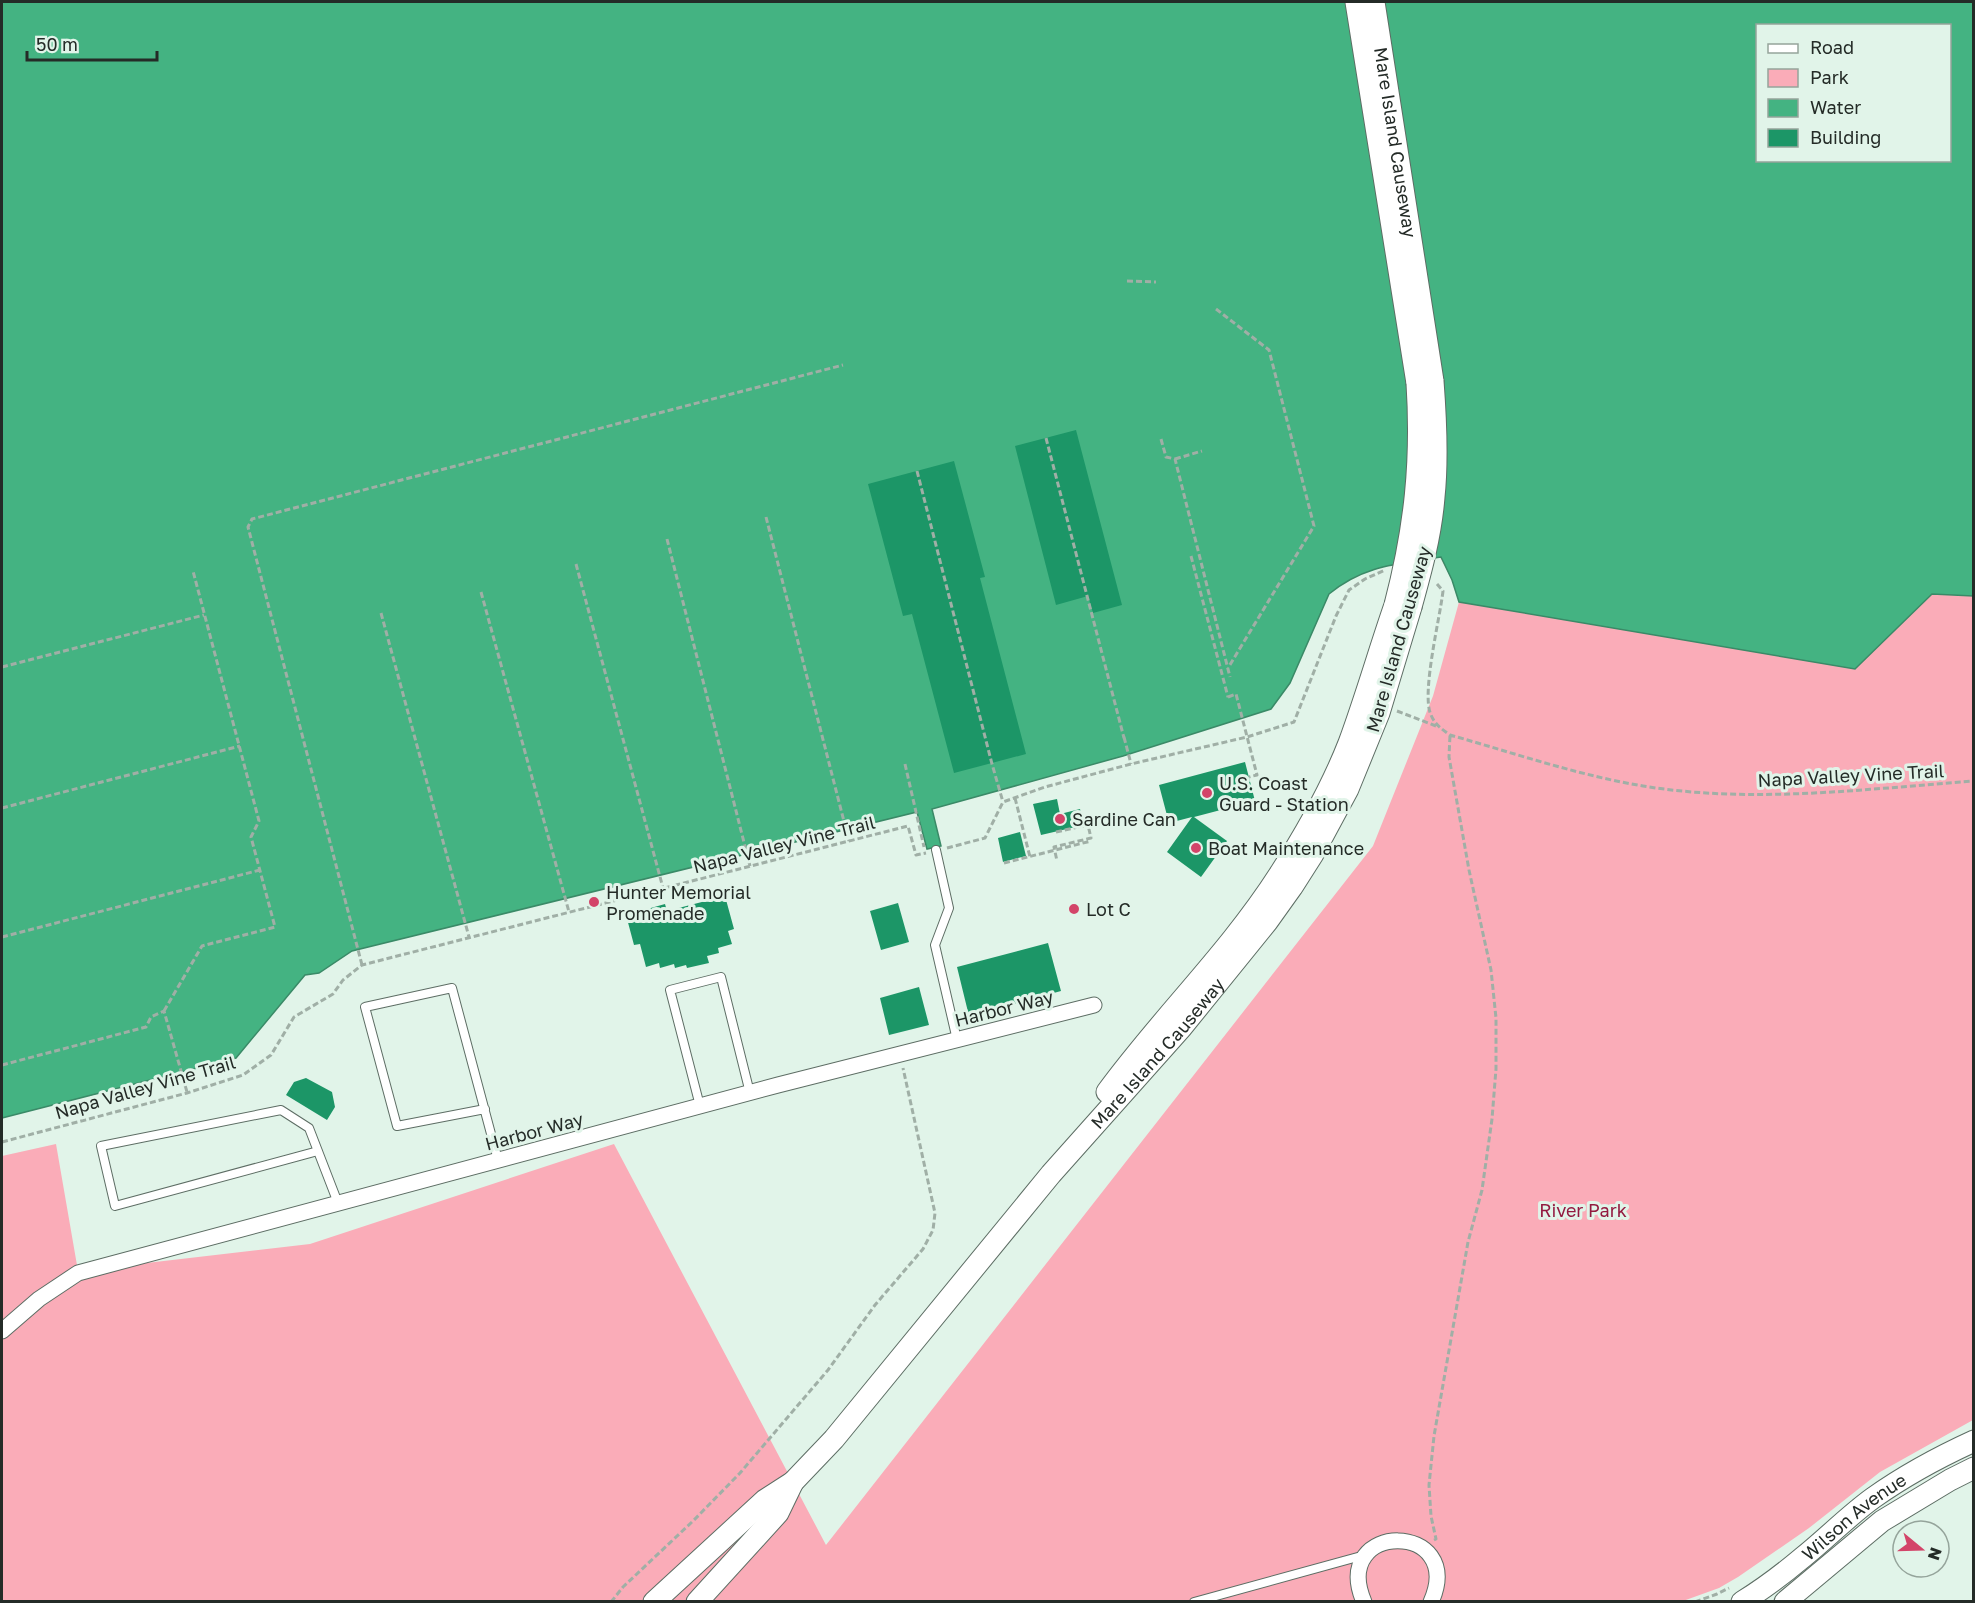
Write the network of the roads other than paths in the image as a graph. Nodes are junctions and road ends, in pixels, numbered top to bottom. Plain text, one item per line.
1 (1356, 2) edge
2 (1374, 2) edge
3 (1403, 606) junction
4 (936, 850) road end
5 (1094, 1005) dead end
6 (957, 1040) junction
7 (750, 1093) junction
8 (700, 1106) junction
9 (484, 1109) junction
10 (318, 1151) junction
11 (498, 1160) junction
12 (1051, 1174) junction
13 (338, 1203) junction
14 (2, 1331) edge
15 (1974, 1440) edge
16 (1974, 1468) edge
17 (793, 1482) junction
18 (1366, 1555) junction
19 (654, 1602) edge
20 (697, 1602) edge
21 (1194, 1602) edge
22 (1364, 1602) edge
23 (1431, 1602) edge
24 (1742, 1602) edge
25 (1785, 1602) edge

1 - 3 main road, Mare Island Causeway, bridge
2 - 3 main road, Mare Island Causeway, bridge
3 - 12 main road, Mare Island Causeway
3 - 12 main road, Mare Island Causeway
4 - 6 lane
5 - 6 street, Harbor Way
6 - 7 street, Harbor Way
7 - 8 street, Harbor Way
7 - 8 lane
8 - 11 street, Harbor Way
9 - 9 lane
9 - 11 lane
10 - 10 lane
10 - 13 lane
11 - 13 street, Harbor Way
12 - 17 main road, Mare Island Causeway
13 - 14 street, Harbor Way
15 - 24 main road, Wilson Avenue
16 - 25 main road, Wilson Avenue
17 - 19 main road, Mare Island Causeway
17 - 20 main road, Mare Island Causeway
18 - 21 lane
18 - 22 street
18 - 23 street

